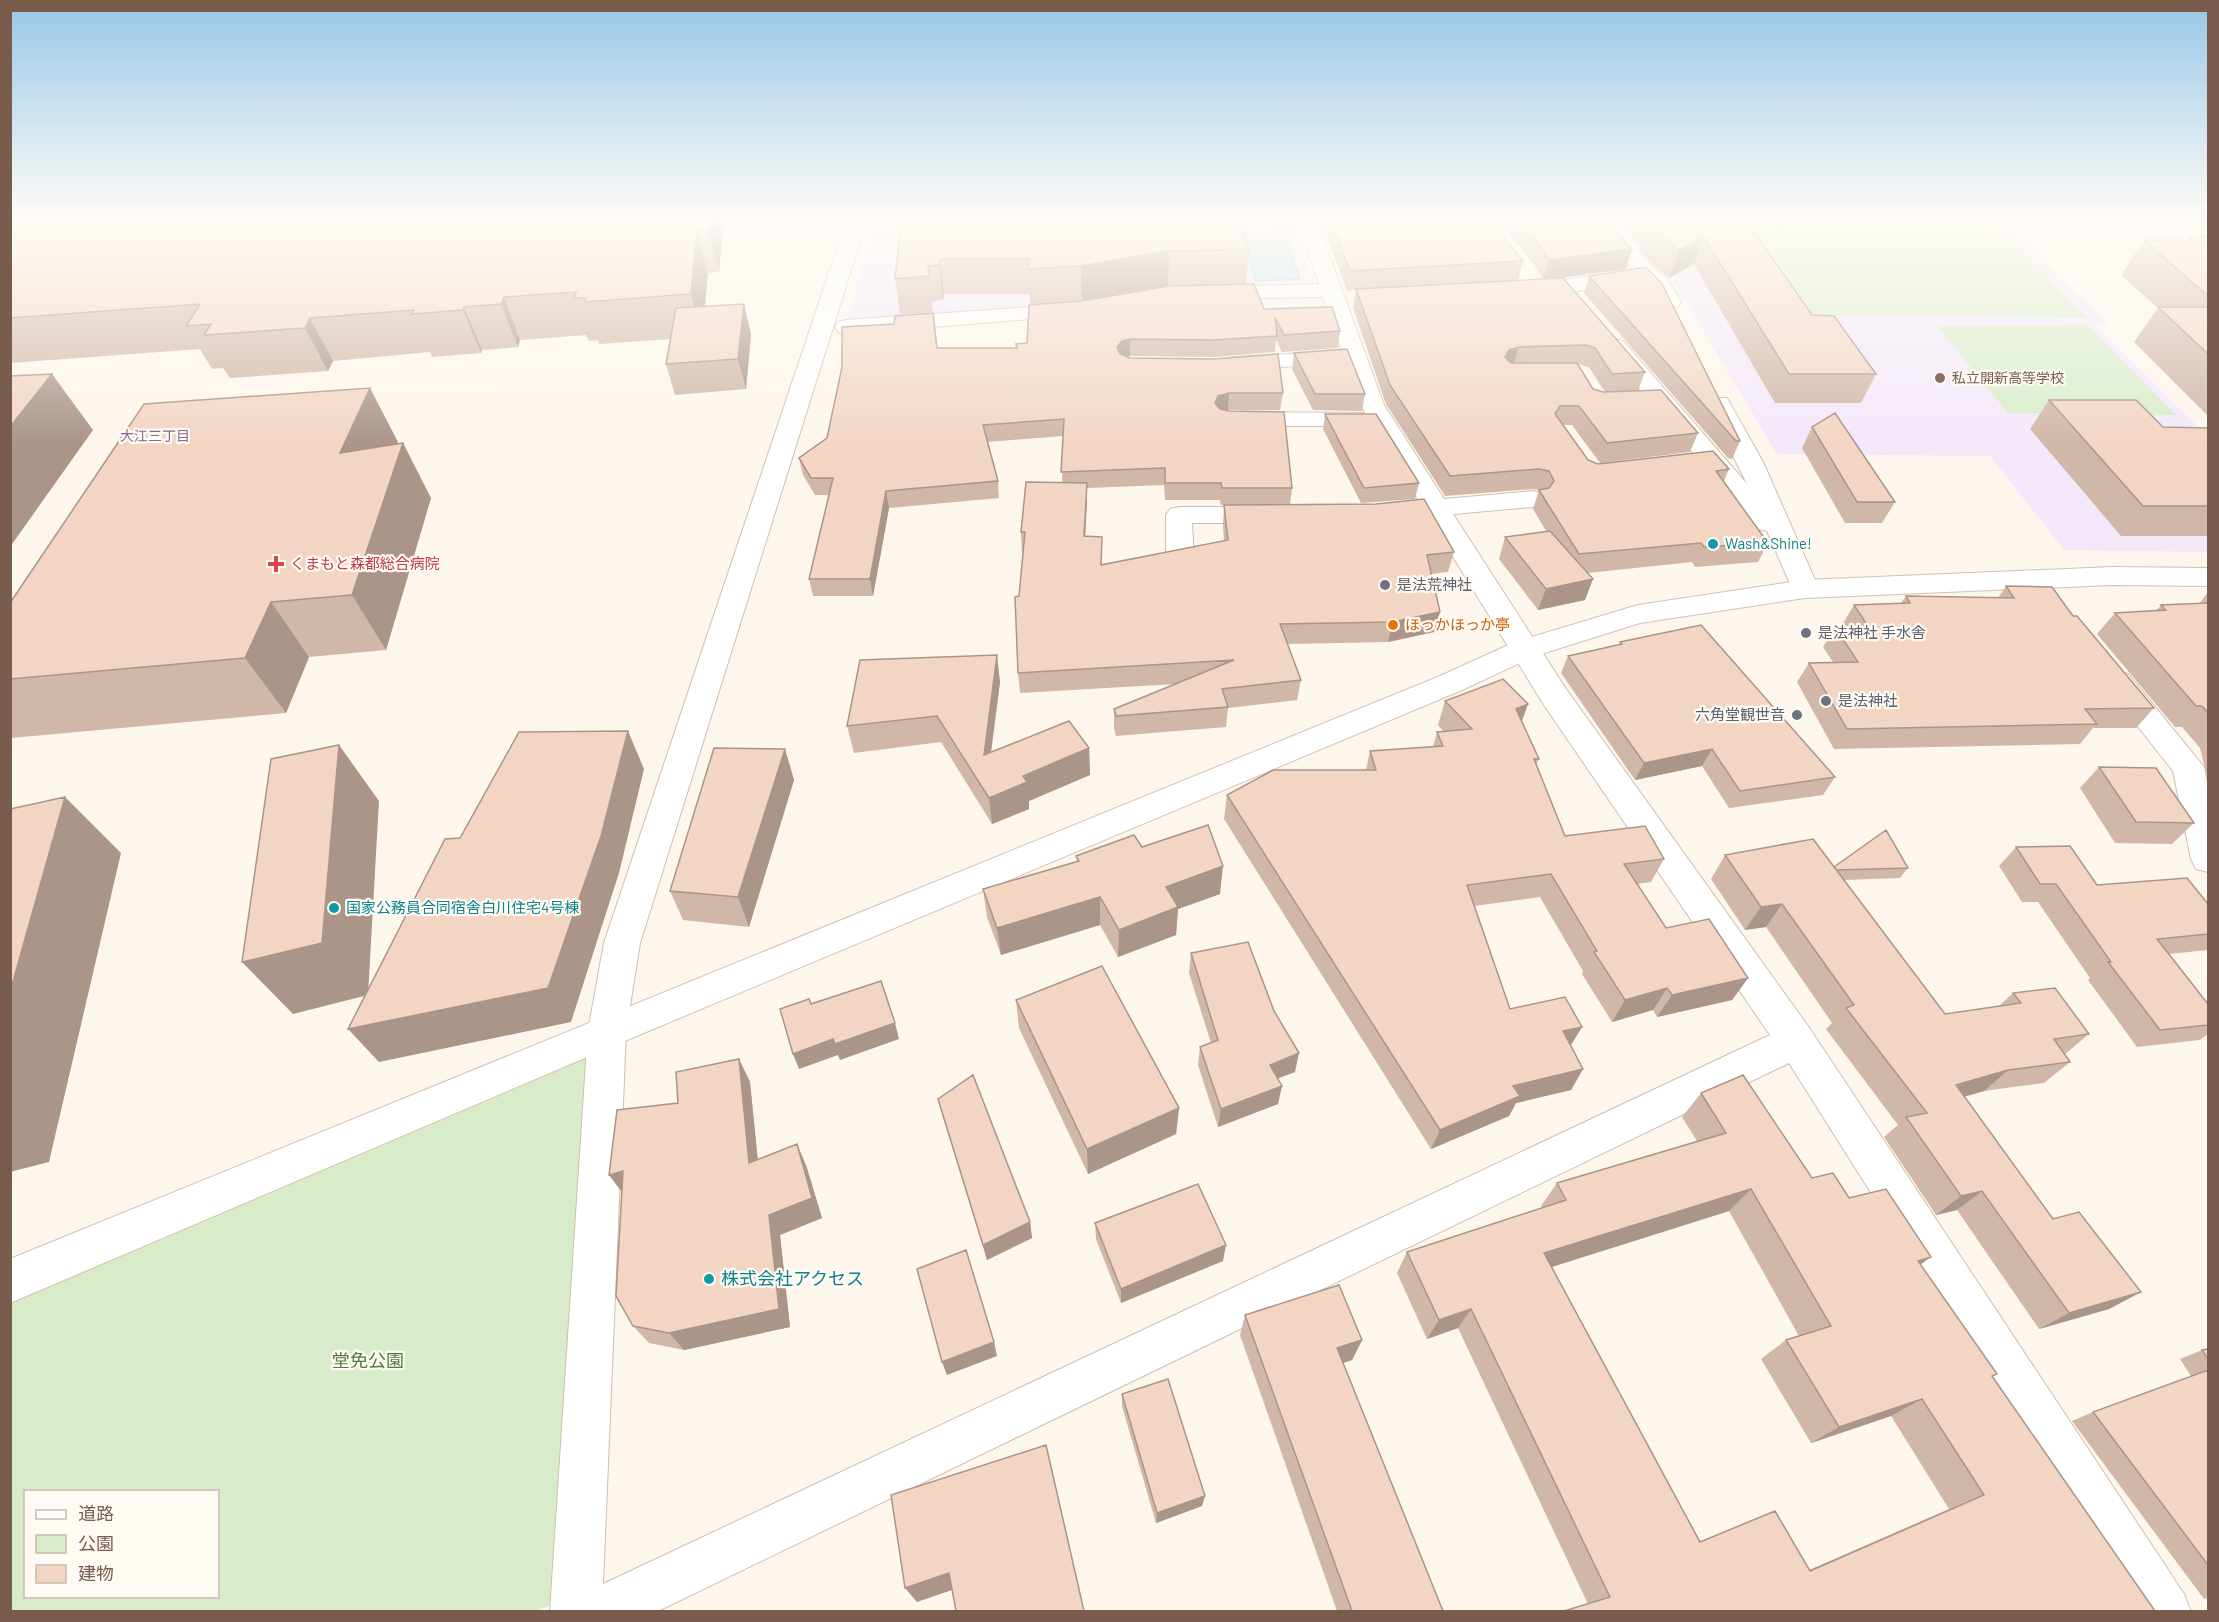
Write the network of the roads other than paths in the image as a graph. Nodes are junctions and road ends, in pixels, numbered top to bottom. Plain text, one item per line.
1 (834, 295) edge
2 (1243, 295) edge
3 (1666, 295) edge
4 (1342, 296) joint
5 (1093, 307) edge
6 (1681, 325) edge
7 (823, 329) junction
8 (1602, 330) edge
9 (1355, 356) junction
10 (1213, 366) edge
11 (1711, 385) edge
12 (1660, 399) junction
13 (1629, 401) edge
14 (1228, 419) edge
15 (1381, 420) junction
16 (1712, 460) junction
17 (1679, 463) edge
18 (1533, 499) dead end
19 (1436, 508) junction
20 (1394, 511) edge
21 (1294, 515) edge
22 (1786, 545) junction
23 (1180, 558) edge
24 (2208, 577) edge
25 (2034, 580) junction
26 (1805, 589) junction
27 (2056, 607) edge
28 (1525, 649) junction
29 (2100, 660) edge
30 (2198, 770) edge
31 (2208, 859) edge
32 (607, 1030) junction
33 (1796, 1041) junction
34 (10, 1281) edge
35 (576, 1611) edge
36 (600, 1611) edge
37 (2166, 1611) edge

1 - 7 street
2 - 4 street
3 - 6 street
4 - 9 street
5 - 7 street
7 - 32 street
8 - 12 street
9 - 10 street
9 - 15 street
11 - 22 street
12 - 13 street
12 - 16 street
14 - 15 street
15 - 19 street
16 - 17 street
16 - 22 street
18 - 19 street
19 - 20 street
19 - 28 street
21 - 23 street
22 - 26 street
24 - 25 street
25 - 26 street
25 - 27 street
26 - 28 street
28 - 32 street
28 - 33 street
29 - 30 street
30 - 31 street
32 - 34 street
32 - 35 street
33 - 36 street
33 - 37 street

